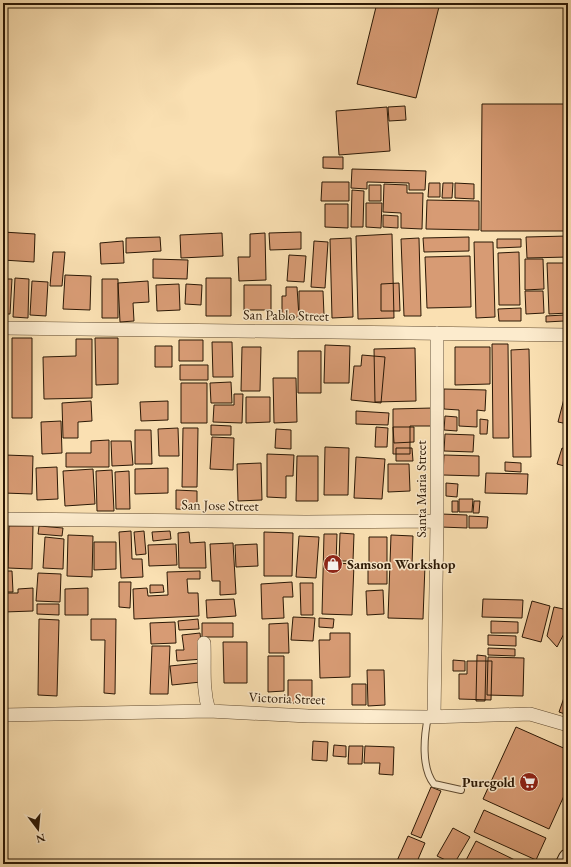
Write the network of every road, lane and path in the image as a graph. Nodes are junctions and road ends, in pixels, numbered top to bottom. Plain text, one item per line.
1 (3, 328) edge
2 (438, 333) junction
3 (568, 335) edge
4 (3, 519) edge
5 (437, 521) junction
6 (204, 643) dead end
7 (209, 711) junction
8 (3, 715) edge
9 (431, 717) junction
10 (568, 726) edge
11 (461, 790) dead end
12 (568, 858) edge
13 (565, 864) edge

1 - 2 street, San Pablo Street
2 - 3 street, San Pablo Street
2 - 5 street, Santa Maria Street
4 - 5 street, San Jose Street
5 - 9 street, Santa Maria Street
6 - 7 street
7 - 8 street, Victoria Street
7 - 9 street, Victoria Street
9 - 10 street, Victoria Street
9 - 11 lane
12 - 13 main road

